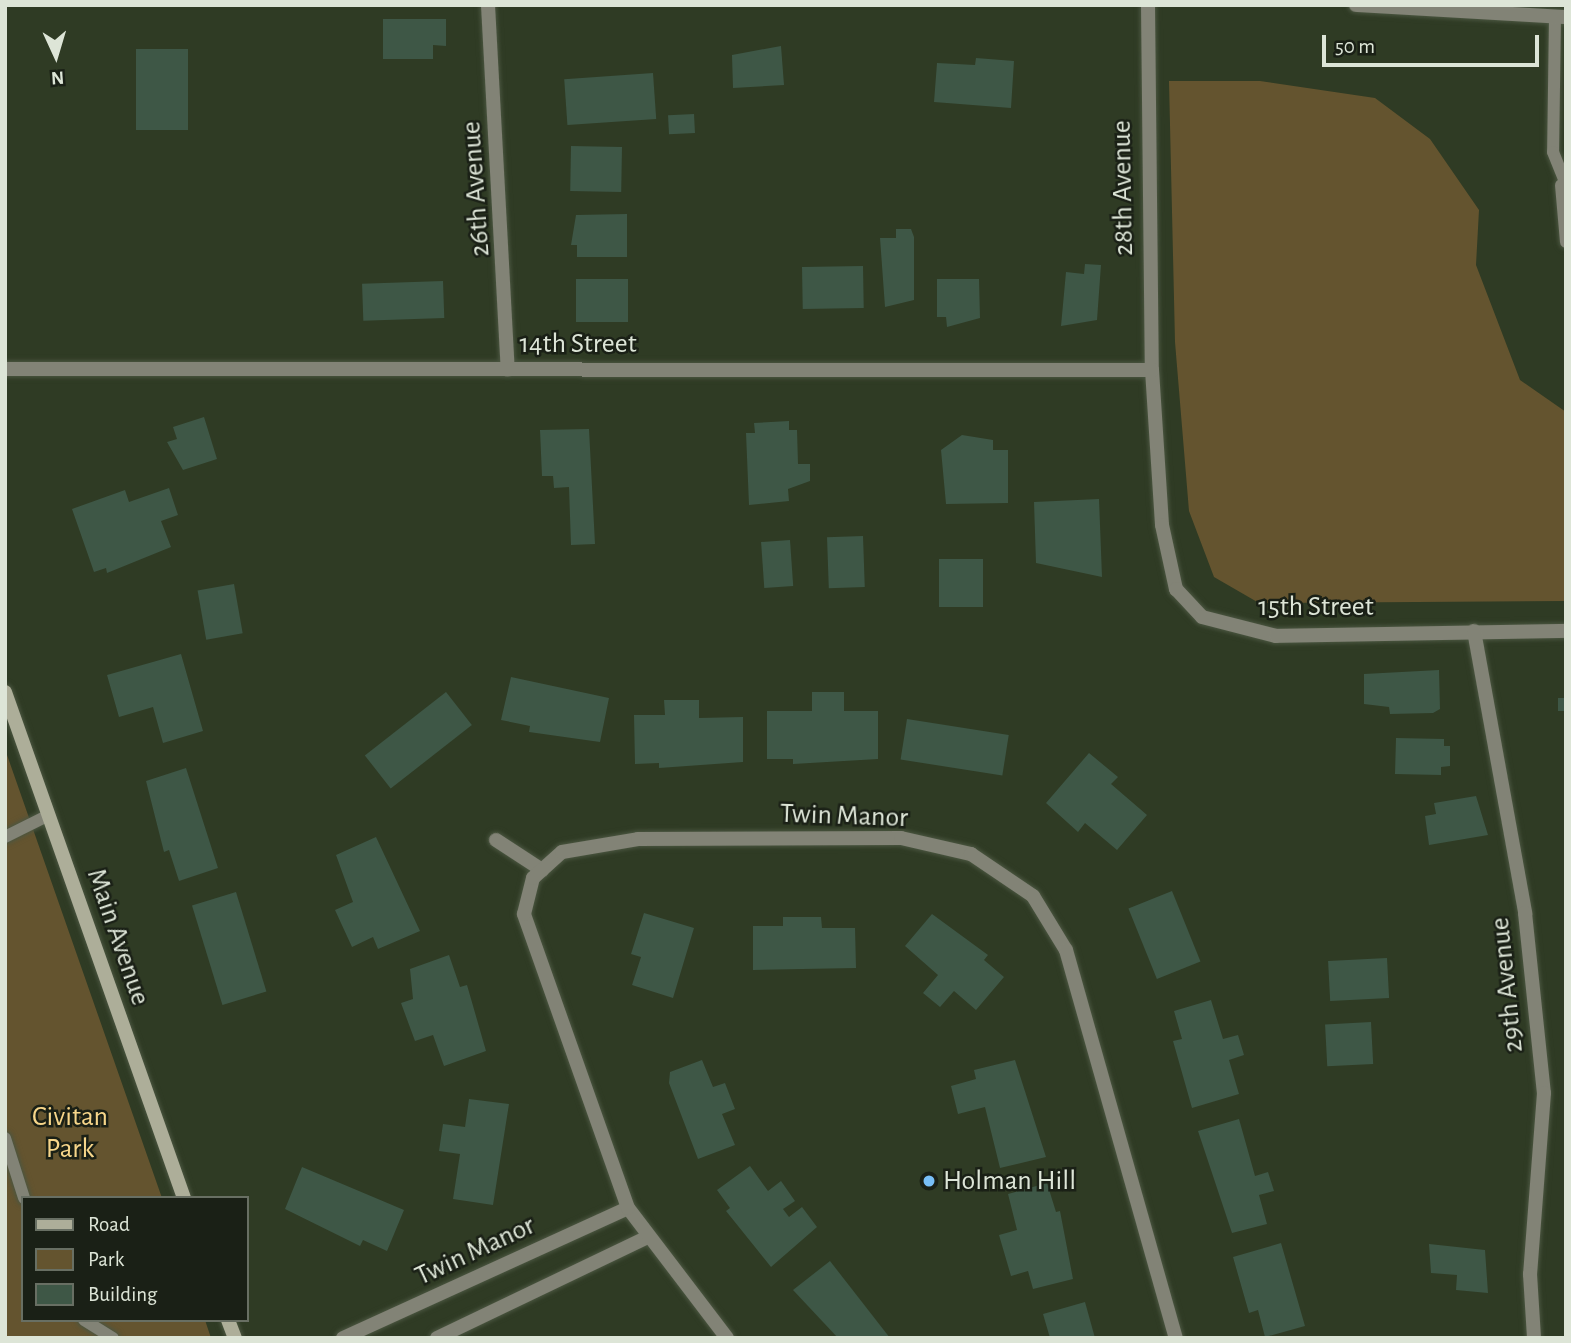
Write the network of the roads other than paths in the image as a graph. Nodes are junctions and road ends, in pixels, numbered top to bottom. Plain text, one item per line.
1 (488, 5) edge
2 (1148, 5) edge
3 (1360, 5) edge
4 (1560, 16) edge
5 (1563, 185) edge
6 (1566, 242) edge
7 (5, 369) edge
8 (508, 369) junction
9 (1152, 370) junction
10 (1475, 631) junction
11 (1566, 631) edge
12 (5, 692) edge
13 (49, 815) junction
14 (5, 836) edge
15 (496, 840) dead end
16 (542, 870) junction
17 (5, 1138) edge
18 (23, 1196) edge
19 (183, 1196) edge
20 (628, 1208) junction
21 (646, 1238) junction
22 (87, 1322) edge
23 (113, 1338) edge
24 (343, 1338) edge
25 (436, 1338) edge
26 (727, 1338) edge
27 (1176, 1338) edge
28 (1534, 1338) edge

1 - 8 street, 26th Avenue
2 - 9 street, 28th Avenue
3 - 4 street
4 - 5 lane
5 - 6 lane
7 - 8 street, 14th Street
8 - 9 street, 14th Street
9 - 10 street, 15th Street
10 - 11 street, 15th Street
10 - 28 street, 29th Avenue
12 - 13 main road, Main Avenue
13 - 14 lane
13 - 19 main road, Main Avenue
15 - 16 street
16 - 20 street, Twin Manor
16 - 27 street, Twin Manor
17 - 18 lane
20 - 21 street, Twin Manor
20 - 24 street, Twin Manor
21 - 25 street
21 - 26 street, Twin Manor
22 - 23 lane

